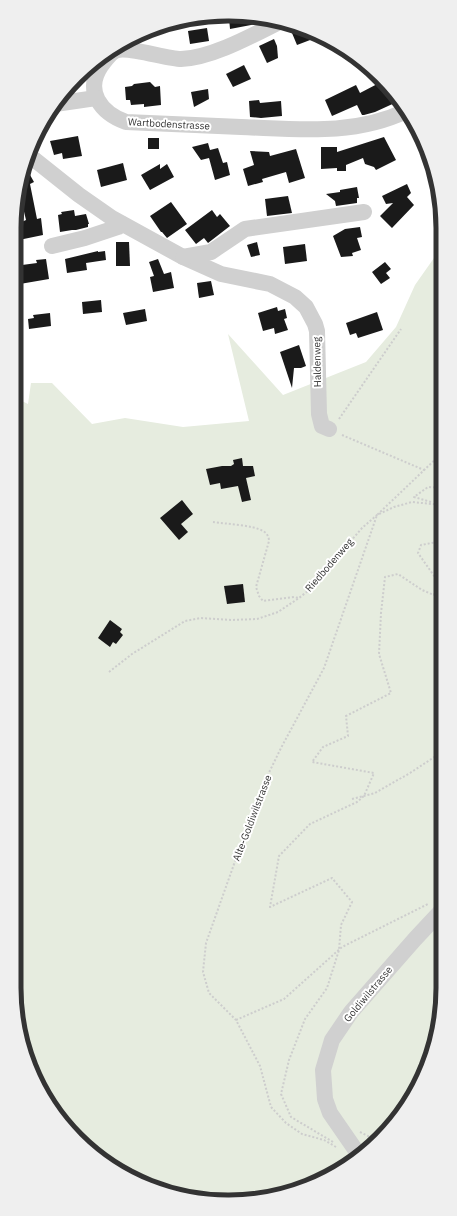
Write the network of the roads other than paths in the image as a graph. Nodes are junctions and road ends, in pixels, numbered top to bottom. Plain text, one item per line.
1 (272, 26) edge
2 (123, 50) edge
3 (103, 63) edge
4 (96, 98) junction
5 (63, 103) edge
6 (401, 113) edge
7 (33, 159) edge
8 (364, 212) dead end
9 (122, 224) junction
10 (52, 246) dead end
11 (183, 257) junction
12 (329, 429) road end
13 (436, 908) edge
14 (356, 1151) edge

1 - 2 street
3 - 4 street
4 - 5 street
4 - 6 street, Wartbodenstrasse
7 - 9 street, Haldenweg
8 - 11 street
9 - 10 street
9 - 11 street, Haldenweg
11 - 12 street, Haldenweg
13 - 14 street, Goldiwilstrasse

